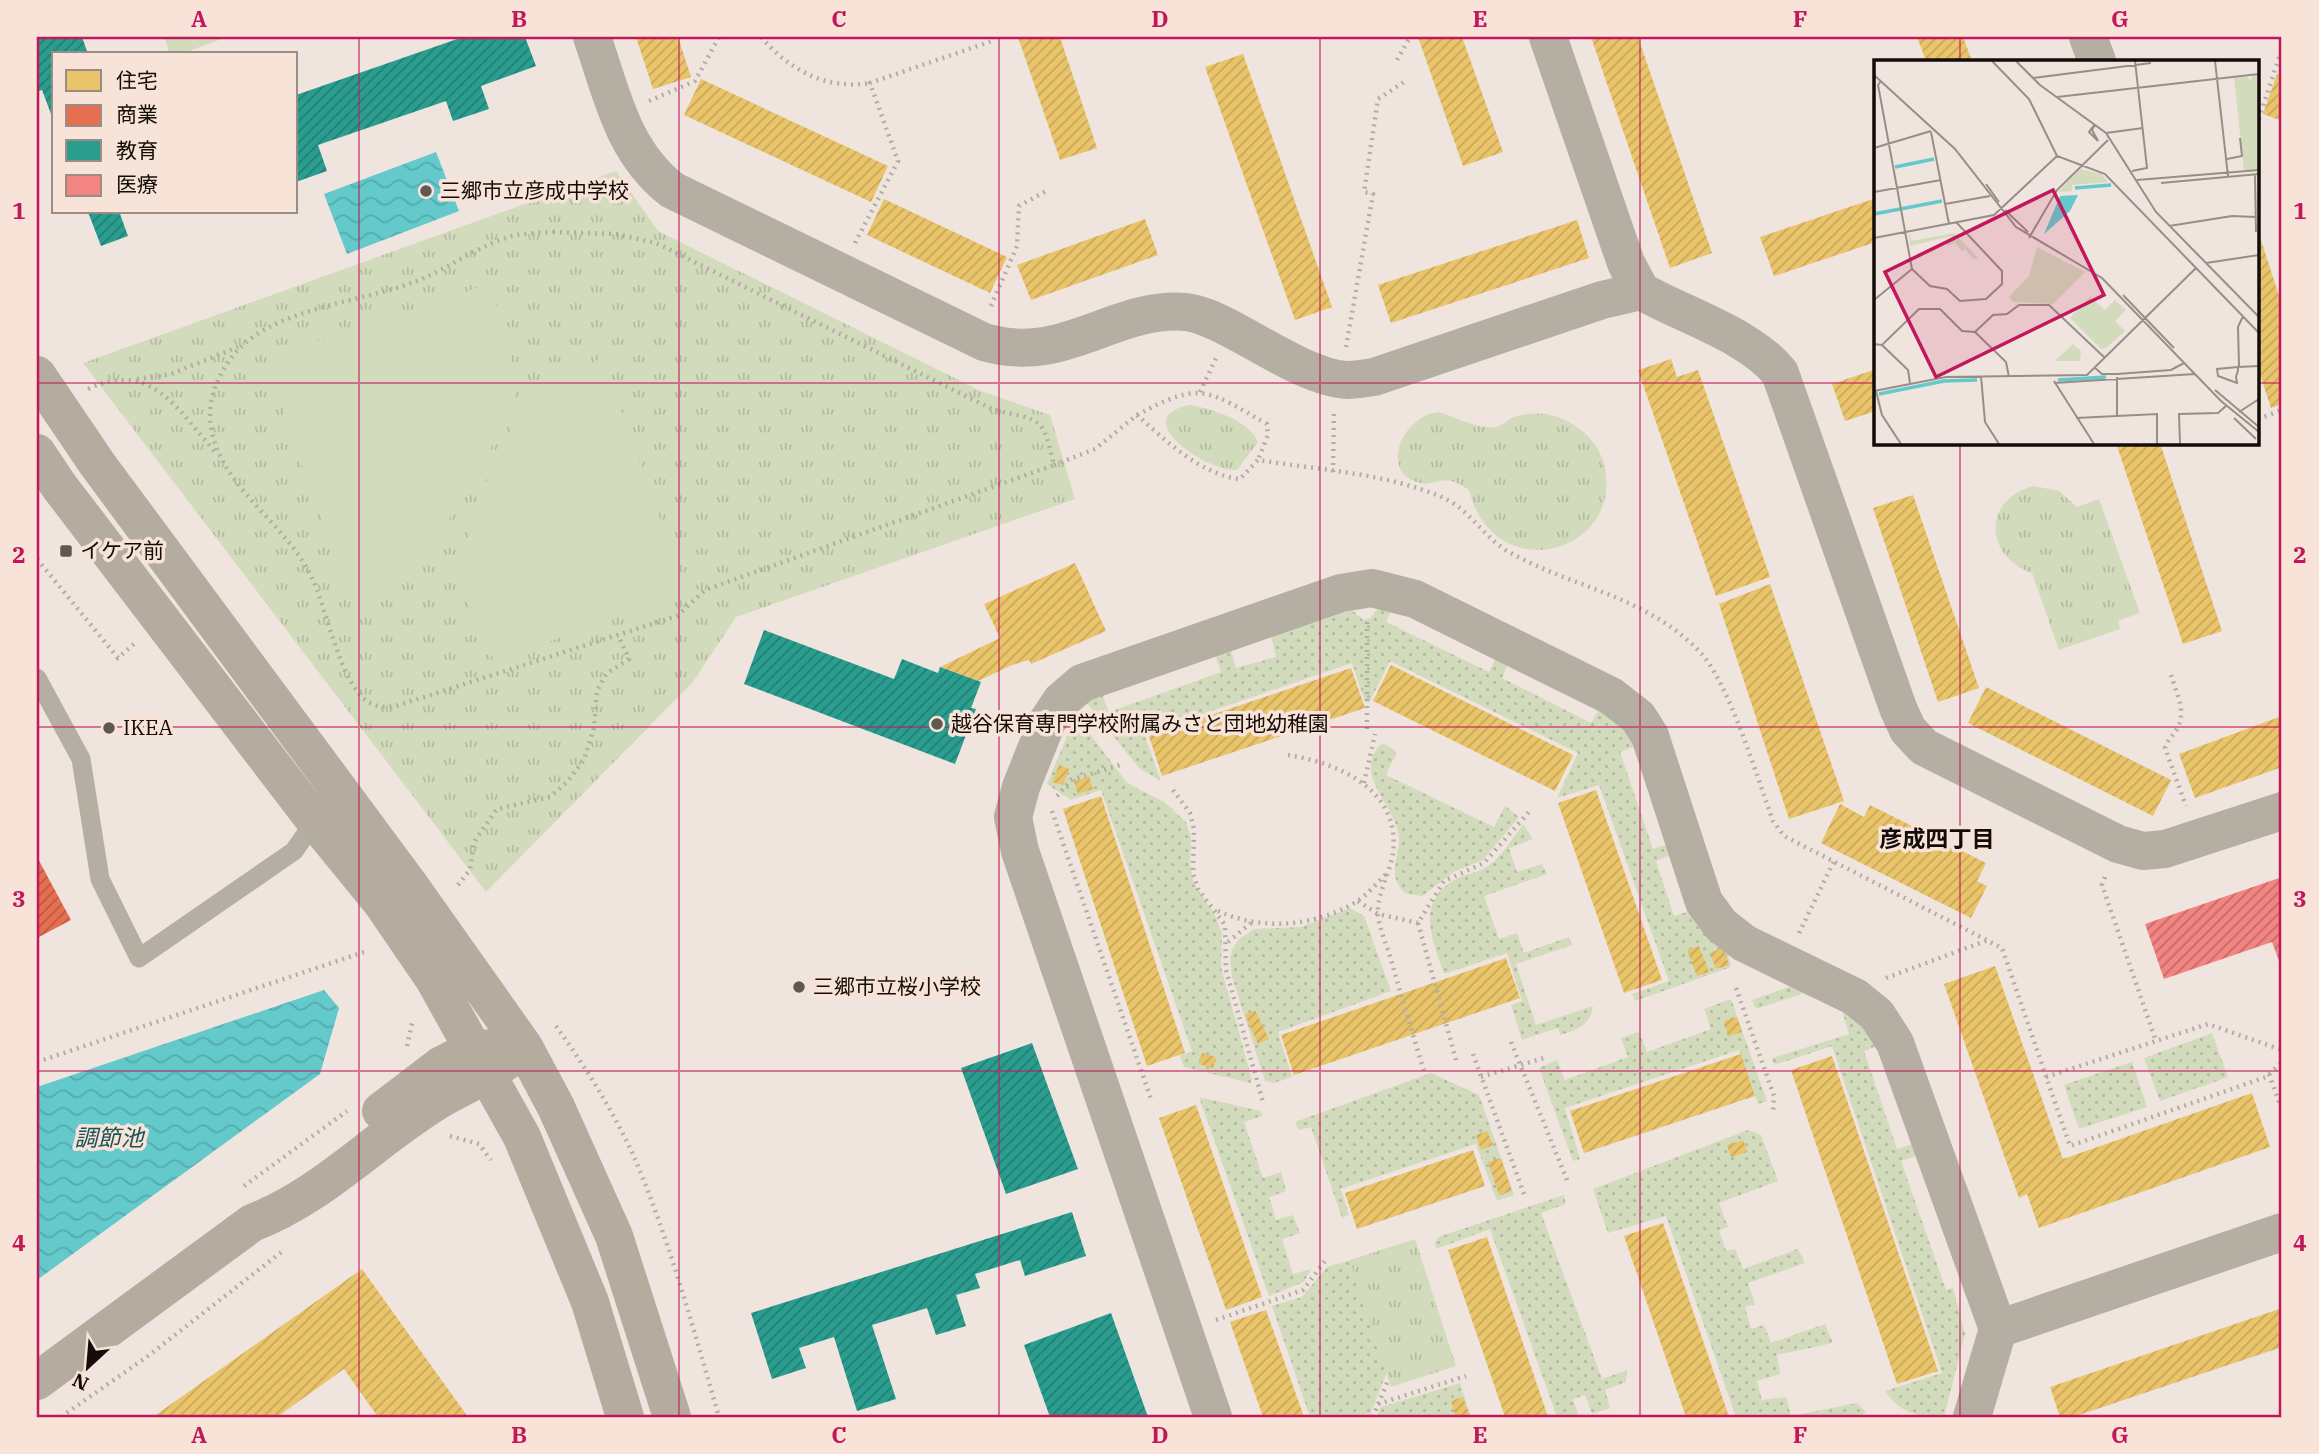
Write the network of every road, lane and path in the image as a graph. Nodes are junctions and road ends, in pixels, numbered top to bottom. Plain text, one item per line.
1 (592, 37) edge
2 (719, 37) edge
3 (761, 37) edge
4 (1410, 37) edge
5 (1548, 37) edge
6 (2088, 37) edge
7 (995, 40) dead end
8 (2282, 48) edge
9 (1397, 60) dead end
10 (2097, 60) edge
11 (1404, 82) dead end
12 (870, 83) junction
13 (619, 113) junction
14 (2260, 117) edge
15 (1048, 190) dead end
16 (840, 272) junction
17 (1641, 291) junction
18 (976, 338) junction
19 (243, 346) junction
20 (37, 375) edge
21 (1335, 377) junction
22 (136, 379) junction
23 (88, 389) dead end
24 (2282, 410) edge
25 (1136, 415) junction
26 (2260, 418) edge
27 (37, 453) edge
28 (220, 458) junction
29 (1258, 460) junction
30 (1054, 465) junction
31 (1333, 472) junction
32 (37, 559) edge
33 (1366, 589) junction
34 (618, 635) junction
35 (135, 643) dead end
36 (2171, 676) dead end
37 (37, 678) edge
38 (1367, 730) dead end
39 (1375, 734) dead end
40 (1287, 755) dead end
41 (1124, 764) dead end
42 (1364, 784) junction
43 (1173, 790) dead end
44 (1529, 811) dead end
45 (2282, 811) edge
46 (315, 821) junction
47 (2198, 839) junction
48 (2118, 844) junction
49 (1834, 862) junction
50 (1388, 872) junction
51 (458, 885) dead end
52 (1358, 901) junction
53 (1216, 910) junction
54 (1378, 914) junction
55 (1251, 922) junction
56 (1418, 923) junction
57 (1988, 940) junction
58 (1227, 943) junction
59 (367, 951) dead end
60 (1785, 963) junction
61 (1885, 978) dead end
62 (1736, 988) dead end
63 (2156, 1041) junction
64 (1511, 1042) dead end
65 (524, 1047) junction
66 (2282, 1050) edge
67 (1472, 1054) dead end
68 (1547, 1057) dead end
69 (1456, 1060) dead end
70 (37, 1062) edge
71 (480, 1062) junction
72 (2282, 1062) edge
73 (1520, 1065) junction
74 (1423, 1071) dead end
75 (2269, 1074) junction
76 (1481, 1077) junction
77 (2046, 1077) junction
78 (1152, 1102) dead end
79 (1263, 1102) dead end
80 (1773, 1111) dead end
81 (2282, 1111) edge
82 (443, 1134) dead end
83 (494, 1163) dead end
84 (1567, 1180) dead end
85 (1524, 1194) dead end
86 (2282, 1231) edge
87 (287, 1247) dead end
88 (1325, 1261) dead end
89 (1205, 1324) dead end
90 (1998, 1329) junction
91 (1466, 1376) dead end
92 (1389, 1378) dead end
93 (37, 1381) edge
94 (1378, 1405) junction
95 (61, 1417) edge
96 (625, 1417) edge
97 (672, 1417) edge
98 (1213, 1417) edge
99 (1373, 1417) edge
100 (1972, 1417) edge

1 - 13 street
2 - 13 path
3 - 12 path
4 - 9 path
5 - 17 street
6 - 10 street
7 - 12 path
8 - 14 path
11 - 21 path
12 - 16 path
13 - 16 street
15 - 18 path
16 - 18 street
17 - 21 street
17 - 48 street
18 - 21 street
19 - 22 path
19 - 28 path
19 - 30 path
20 - 65 street
21 - 31 path
22 - 23 path
22 - 28 path
24 - 26 path
25 - 29 path
25 - 29 path
25 - 30 path
27 - 46 street
28 - 34 path
29 - 31 path
30 - 34 path
31 - 49 path
32 - 35 path
33 - 38 path
33 - 60 street
33 - 98 street
34 - 51 path
36 - 47 path
37 - 46 lane
39 - 42 path
40 - 42 path
41 - 78 path
42 - 50 path
43 - 53 path
44 - 56 path
45 - 47 street
46 - 71 street
47 - 48 street
48 - 63 path
49 - 57 path
49 - 60 path
50 - 52 path
50 - 54 path
52 - 54 path
52 - 55 path
53 - 55 path
53 - 58 path
54 - 56 path
54 - 74 path
55 - 58 path
56 - 69 path
57 - 61 path
57 - 77 path
58 - 79 path
59 - 70 path
60 - 90 street
62 - 80 path
63 - 66 path
63 - 77 path
64 - 73 path
65 - 71 street
65 - 97 street
67 - 76 path
68 - 73 path
71 - 93 street
71 - 96 street
72 - 75 path
73 - 76 path
73 - 84 path
75 - 77 path
75 - 81 path
76 - 85 path
82 - 83 path
86 - 90 street
87 - 95 path
88 - 89 path
90 - 100 street
91 - 94 path
92 - 94 path
94 - 99 path

